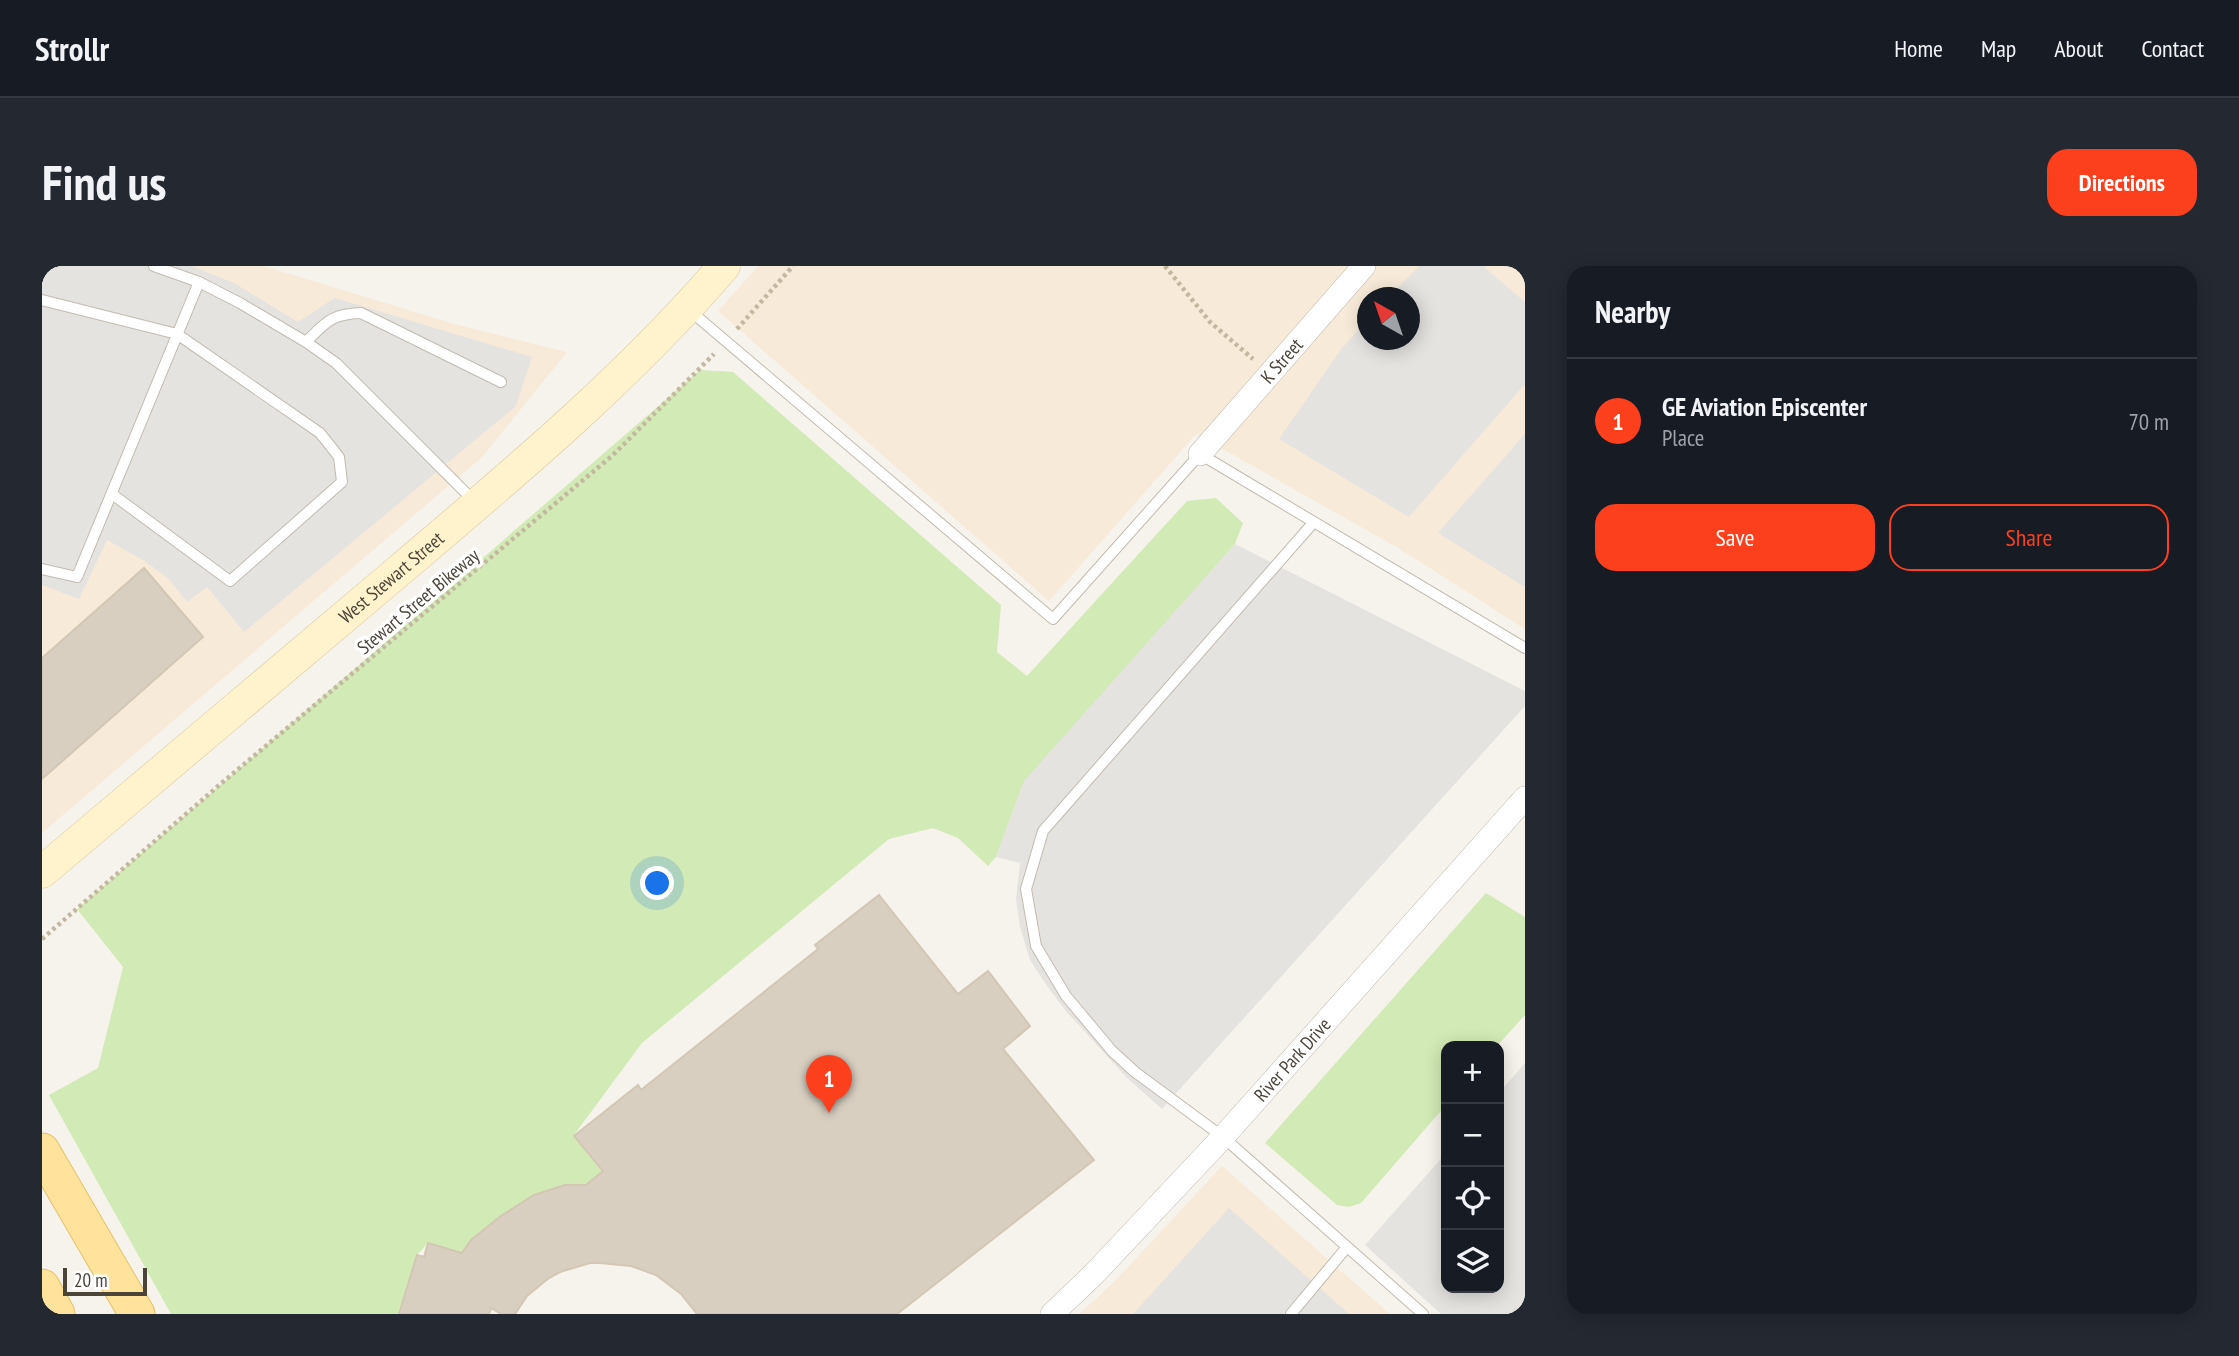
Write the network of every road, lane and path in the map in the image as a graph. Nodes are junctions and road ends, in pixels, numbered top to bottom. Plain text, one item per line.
1 (154, 266) edge
2 (724, 266) edge
3 (793, 266) edge
4 (1165, 266) edge
5 (1364, 266) edge
6 (198, 282) junction
7 (42, 300) edge
8 (688, 308) junction
9 (177, 334) junction
10 (727, 341) junction
11 (306, 342) junction
12 (1255, 361) dead end
13 (501, 382) dead end
14 (1200, 454) junction
15 (112, 494) junction
16 (477, 504) junction
17 (1313, 523) junction
18 (42, 569) edge
19 (1525, 648) edge
20 (1525, 797) edge
21 (42, 872) edge
22 (42, 939) edge
23 (1223, 1137) junction
24 (42, 1151) edge
25 (1347, 1247) junction
26 (42, 1287) edge
27 (57, 1314) edge
28 (137, 1314) edge
29 (1052, 1314) edge
30 (1291, 1314) edge
31 (1423, 1314) edge

1 - 6 lane
2 - 8 main road, West Stewart Street
3 - 10 path, Stewart Street Bikeway
4 - 12 path
5 - 14 street, K Street
6 - 9 lane
6 - 11 lane
7 - 9 lane
8 - 10 lane
8 - 16 main road, West Stewart Street
9 - 15 lane
9 - 15 lane
10 - 14 lane
10 - 22 path, Stewart Street Bikeway
11 - 13 lane
11 - 16 lane
14 - 17 lane
15 - 18 lane
16 - 21 main road, West Stewart Street
17 - 19 lane
17 - 23 lane
20 - 23 street, River Park Drive
23 - 25 lane
23 - 29 street, River Park Drive
24 - 28 main road
25 - 30 lane
25 - 31 lane
26 - 27 main road

